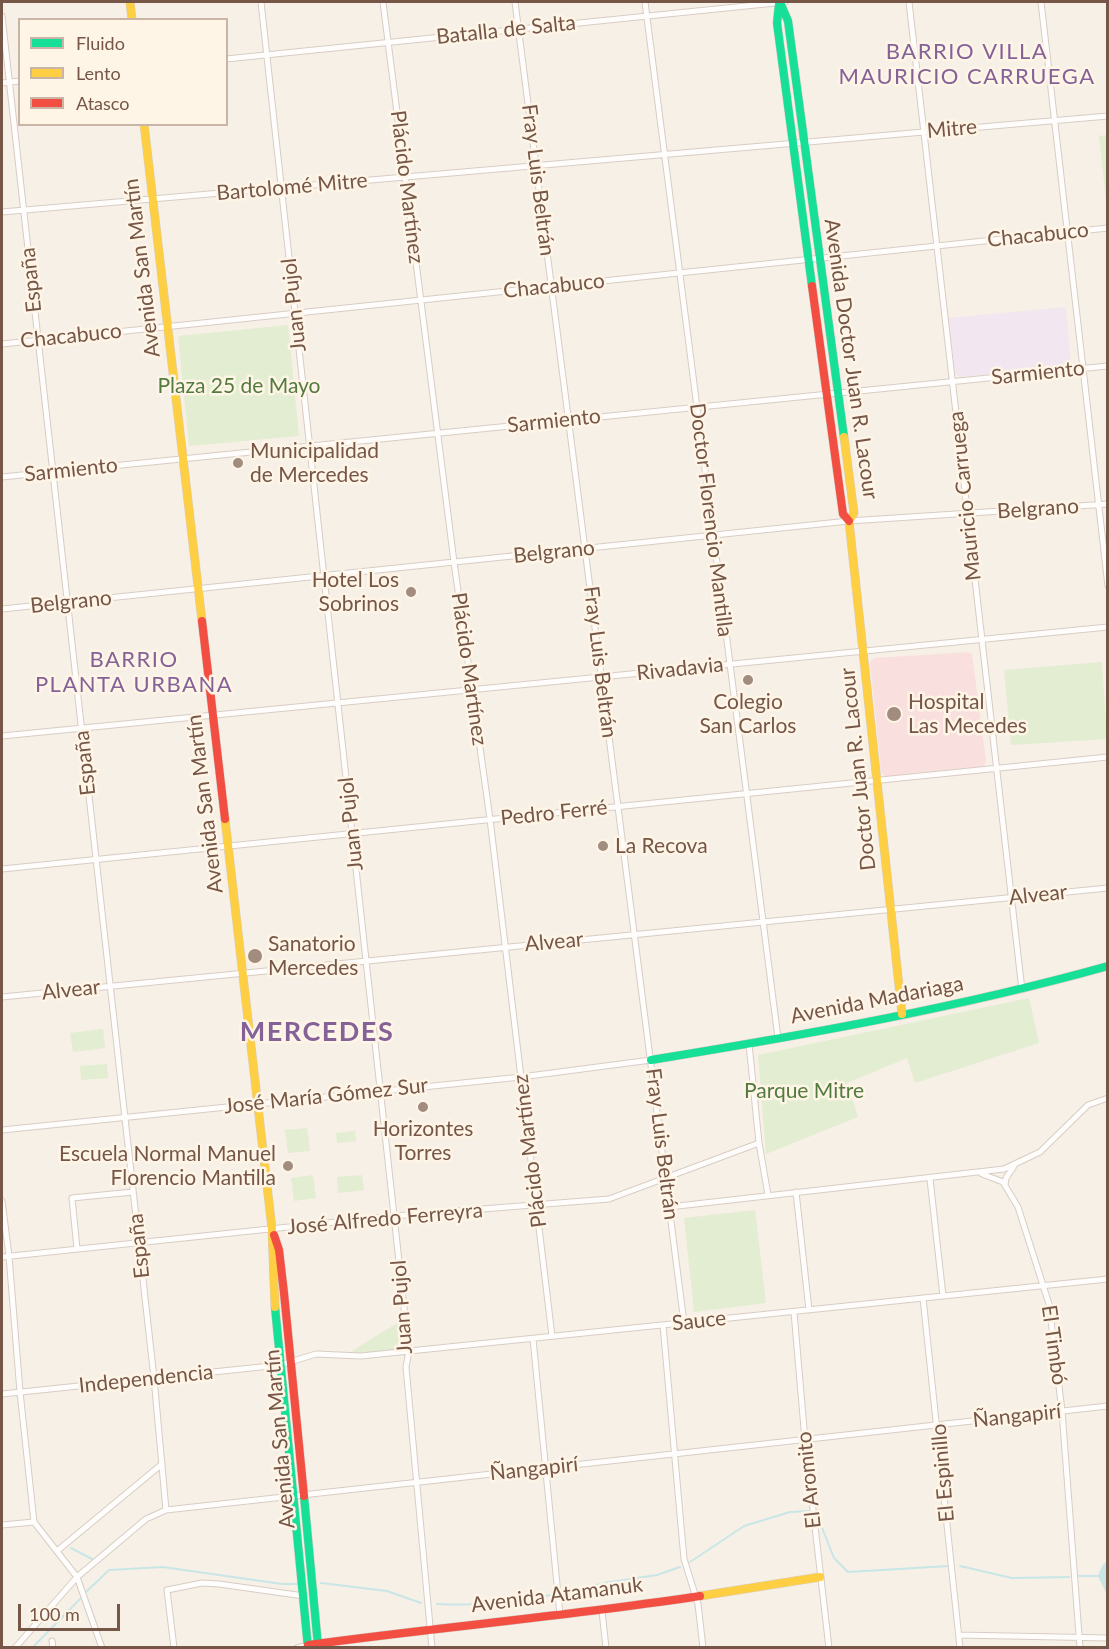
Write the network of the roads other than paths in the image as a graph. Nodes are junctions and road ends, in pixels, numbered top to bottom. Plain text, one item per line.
1 (130, 2) edge
2 (261, 2) edge
3 (383, 2) edge
4 (515, 2) edge
5 (645, 2) edge
6 (779, 2) edge
7 (785, 2) edge
8 (909, 2) edge
9 (1041, 2) edge
10 (2, 16) edge
11 (647, 16) junction
12 (132, 18) edge
13 (519, 29) junction
14 (389, 43) junction
15 (267, 55) junction
16 (228, 59) edge
17 (18, 81) edge
18 (9, 82) junction
19 (2, 83) edge
20 (1107, 116) edge
21 (1055, 120) junction
22 (144, 126) edge
23 (924, 132) junction
24 (798, 143) junction
25 (665, 154) junction
26 (536, 166) junction
27 (405, 177) junction
28 (281, 188) junction
29 (153, 199) junction
30 (23, 210) junction
31 (2, 212) edge
32 (1107, 228) edge
33 (1067, 232) junction
34 (936, 246) junction
35 (819, 258) junction
36 (807, 259) junction
37 (680, 273) junction
38 (552, 286) junction
39 (421, 300) junction
40 (295, 313) junction
41 (167, 326) junction
42 (38, 340) junction
43 (2, 344) edge
44 (1107, 366) edge
45 (1083, 368) junction
46 (952, 382) junction
47 (838, 393) junction
48 (827, 394) junction
49 (697, 407) junction
50 (569, 420) junction
51 (437, 433) junction
52 (309, 446) junction
53 (183, 459) junction
54 (53, 472) junction
55 (2, 477) edge
56 (1107, 504) edge
57 (1098, 505) junction
58 (967, 514) junction
59 (849, 521) junction
60 (714, 535) junction
61 (585, 549) junction
62 (454, 562) junction
63 (324, 576) junction
64 (1107, 586) edge
65 (198, 589) junction
66 (67, 602) junction
67 (2, 609) edge
68 (1107, 627) edge
69 (981, 639) junction
70 (863, 651) junction
71 (730, 664) junction
72 (602, 677) junction
73 (472, 690) junction
74 (338, 703) junction
75 (213, 714) junction
76 (81, 728) junction
77 (2, 736) edge
78 (1107, 757) edge
79 (995, 770) junction
80 (876, 782) junction
81 (747, 794) junction
82 (619, 807) junction
83 (490, 819) junction
84 (352, 834) junction
85 (228, 846) junction
86 (96, 860) junction
87 (2, 869) edge
88 (1107, 888) edge
89 (1010, 897) junction
90 (891, 909) junction
91 (763, 922) junction
92 (635, 934) junction
93 (506, 947) junction
94 (366, 961) junction
95 (1107, 966) edge
96 (243, 973) junction
97 (110, 986) junction
98 (1022, 990) junction
99 (2, 997) edge
100 (902, 1014) junction
101 (778, 1038) junction
102 (749, 1044) junction
103 (651, 1060) junction
104 (521, 1077) junction
105 (380, 1090) junction
106 (1107, 1098) edge
107 (257, 1103) junction
108 (125, 1117) junction
109 (2, 1130) edge
110 (759, 1143) junction
111 (1015, 1165) junction
112 (982, 1174) junction
113 (666, 1177) junction
114 (930, 1179) junction
115 (1005, 1185) junction
116 (133, 1192) junction
117 (796, 1192) junction
118 (768, 1195) junction
119 (2, 1201) edge
120 (536, 1206) junction
121 (669, 1207) junction
122 (394, 1216) junction
123 (272, 1229) junction
124 (139, 1243) junction
125 (77, 1249) junction
126 (9, 1256) junction
127 (2, 1257) edge
128 (1107, 1279) edge
129 (1044, 1285) junction
130 (943, 1296) junction
131 (923, 1298) junction
132 (809, 1310) junction
133 (794, 1312) junction
134 (684, 1323) junction
135 (663, 1325) junction
136 (552, 1336) junction
137 (533, 1339) junction
138 (408, 1351) junction
139 (291, 1362) junction
140 (280, 1365) junction
141 (154, 1378) junction
142 (20, 1392) junction
143 (2, 1394) edge
144 (1107, 1406) edge
145 (1062, 1411) junction
146 (939, 1425) junction
147 (804, 1440) junction
148 (676, 1454) junction
149 (162, 1464) junction
150 (546, 1468) junction
151 (416, 1483) junction
152 (298, 1495) junction
153 (166, 1510) junction
154 (34, 1522) junction
155 (2, 1525) edge
156 (57, 1551) junction
157 (77, 1577) junction
158 (820, 1577) junction
159 (694, 1594) junction
160 (304, 1596) junction
161 (602, 1611) junction
162 (560, 1615) junction
163 (429, 1628) junction
164 (959, 1635) junction
165 (1107, 1638) edge
166 (1079, 1639) junction
167 (308, 1646) edge
168 (318, 1646) edge
169 (15, 1647) edge
170 (102, 1647) edge
171 (174, 1647) edge
172 (297, 1647) edge
173 (432, 1647) edge
174 (606, 1647) edge
175 (702, 1647) edge
176 (829, 1647) edge
177 (960, 1647) edge
178 (1080, 1647) edge

1 - 12 street
2 - 15 street, Juan Pujol
3 - 14 street, Plácido Martínez
4 - 13 street, Fray Luis Beltrán
5 - 11 street, Doctor Florencio Mantilla
6 - 7 street, Batalla de Salta
6 - 11 street, Batalla de Salta
6 - 24 street, Avenida Doctor Juan R. Lacour
8 - 23 street, Mauricio Carruega
9 - 21 street
10 - 18 street, España
11 - 13 street, Batalla de Salta
11 - 25 street, Doctor Florencio Mantilla
13 - 14 street, Batalla de Salta
13 - 26 street, Fray Luis Beltrán
14 - 15 street, Batalla de Salta
14 - 27 street, Plácido Martínez
15 - 16 street, Batalla de Salta
15 - 28 street, Juan Pujol
17 - 18 street
18 - 19 street
18 - 30 street, España
20 - 21 street, Mitre
21 - 23 street, Mitre
21 - 33 street
22 - 29 street, Avenida San Martín
23 - 24 street, Mitre
23 - 34 street, Mauricio Carruega
24 - 25 street, Bartolomé Mitre
24 - 35 street, Avenida Doctor Juan R. Lacour
24 - 36 street, Avenida Doctor Juan R. Lacour
25 - 26 street, Bartolomé Mitre
25 - 37 street, Doctor Florencio Mantilla
26 - 27 street, Bartolomé Mitre
26 - 38 street, Fray Luis Beltrán
27 - 28 street, Bartolomé Mitre
27 - 39 street, Plácido Martínez
28 - 29 street, Bartolomé Mitre
28 - 40 street, Juan Pujol
29 - 30 street, Bartolomé Mitre
29 - 41 street, Avenida San Martín
30 - 31 street, Bartolomé Mitre
30 - 42 street, España
32 - 33 street, Chacabuco
33 - 34 street, Chacabuco
33 - 45 street
34 - 35 street, Chacabuco
34 - 46 street, Mauricio Carruega
35 - 36 street, Chacabuco
35 - 47 street, Avenida Doctor Juan R. Lacour
36 - 37 street, Chacabuco
36 - 48 street, Avenida Doctor Juan R. Lacour
37 - 38 street, Chacabuco
37 - 49 street, Doctor Florencio Mantilla
38 - 39 street, Chacabuco
38 - 50 street, Fray Luis Beltrán
39 - 40 street, Chacabuco
39 - 51 street, Plácido Martínez
40 - 41 street, Chacabuco
40 - 52 street, Juan Pujol
41 - 42 street, Chacabuco
41 - 53 street, Avenida San Martín
42 - 43 street, Chacabuco
42 - 54 street, España
44 - 45 street, Sarmiento
45 - 46 street, Sarmiento
45 - 57 street
46 - 47 street, Sarmiento
46 - 58 street, Mauricio Carruega
47 - 48 street, Sarmiento
47 - 59 street, Avenida Doctor Juan R. Lacour
48 - 49 street, Sarmiento
48 - 59 street, Avenida Doctor Juan R. Lacour
49 - 50 street, Sarmiento
49 - 60 street, Doctor Florencio Mantilla
50 - 51 street, Sarmiento
50 - 61 street, Fray Luis Beltrán
51 - 52 street, Sarmiento
51 - 62 street, Plácido Martínez
52 - 53 street, Sarmiento
52 - 63 street, Juan Pujol
53 - 54 street, Sarmiento
53 - 65 street, Avenida San Martín
54 - 55 street, Sarmiento
54 - 66 street, España
56 - 57 street, Belgrano
57 - 58 street, Belgrano
57 - 64 street
58 - 59 street, Belgrano
58 - 69 street, Mauricio Carruega
59 - 60 street, Belgrano
59 - 70 street, Doctor Juan R. Lacour
60 - 61 street, Belgrano
60 - 71 street, Doctor Florencio Mantilla
61 - 62 street, Belgrano
61 - 72 street, Fray Luis Beltrán
62 - 63 street, Belgrano
62 - 73 street, Plácido Martínez
63 - 65 street, Belgrano
63 - 74 street, Juan Pujol
65 - 66 street, Belgrano
65 - 75 street, Avenida San Martín
66 - 67 street, Belgrano
66 - 76 street, España
68 - 69 street, Rivadavia
69 - 70 street, Rivadavia
69 - 79 street, Mauricio Carruega
70 - 71 street, Rivadavia
70 - 80 street, Doctor Juan R. Lacour
71 - 72 street, Rivadavia
71 - 81 street, Doctor Florencio Mantilla
72 - 73 street, Rivadavia
72 - 82 street, Fray Luis Beltrán
73 - 74 street, Rivadavia
73 - 83 street, Plácido Martínez
74 - 75 street, Rivadavia
74 - 84 street, Juan Pujol
75 - 76 street, Rivadavia
75 - 85 street, Avenida San Martín
76 - 77 street, Rivadavia
76 - 86 street, España
78 - 79 street, Pedro Ferré
79 - 80 street, Pedro Ferré
79 - 89 street, Mauricio Carruega
80 - 81 street, Pedro Ferré
80 - 90 street, Doctor Juan R. Lacour
81 - 82 street, Pedro Ferré
81 - 91 street, Doctor Florencio Mantilla
82 - 83 street, Pedro Ferré
82 - 92 street, Fray Luis Beltrán
83 - 84 street, Pedro Ferré
83 - 93 street, Plácido Martínez
84 - 85 street, Pedro Ferré
84 - 94 street, Juan Pujol
85 - 86 street, Pedro Ferré
85 - 96 street, Avenida San Martín
86 - 87 street, Pedro Ferré
86 - 97 street, España
88 - 89 street, Alvear
89 - 90 street, Alvear
89 - 98 street, Mauricio Carruega
90 - 91 street, Alvear
90 - 100 street, Doctor Juan R. Lacour
91 - 92 street, Alvear
91 - 101 street, Doctor Florencio Mantilla
92 - 93 street, Alvear
92 - 103 street, Fray Luis Beltrán
93 - 94 street, Alvear
93 - 104 street, Plácido Martínez
94 - 96 street, Alvear
94 - 105 street, Juan Pujol
95 - 98 street, Avenida Madariaga
96 - 97 street, Alvear
96 - 107 street, Avenida San Martín
97 - 99 street, Alvear
97 - 108 street, España
98 - 100 street, Avenida Madariaga
100 - 101 street, Avenida Madariaga
101 - 102 street, Avenida Madariaga
102 - 103 street, Avenida Madariaga
102 - 110 street
103 - 104 street, José María Gómez Sur
103 - 113 street, Fray Luis Beltrán
104 - 105 street, José María Gómez Sur
104 - 120 street, Plácido Martínez
105 - 107 street, José María Gómez Sur
105 - 122 street, Juan Pujol
106 - 111 street
107 - 108 street, José María Gómez Sur
107 - 123 street, Avenida San Martín
108 - 109 street, José María Gómez Sur
108 - 116 street, España
110 - 113 street, José Alfredo Ferreyra
110 - 118 street
111 - 112 street
111 - 115 street
112 - 114 street
112 - 115 street
113 - 120 street, José Alfredo Ferreyra
113 - 121 street, Fray Luis Beltrán
114 - 117 street
114 - 130 street
115 - 129 street, El Timbó
116 - 124 street, España
116 - 125 street
117 - 118 street
117 - 132 street
118 - 121 street
119 - 126 street
120 - 122 street, José Alfredo Ferreyra
120 - 136 street, Plácido Martínez
121 - 134 street, Fray Luis Beltrán
122 - 123 street, José Alfredo Ferreyra
122 - 138 street, Juan Pujol
123 - 124 street, José Alfredo Ferreyra
123 - 139 street, Avenida San Martín
123 - 140 street, Avenida San Martín
124 - 125 street, José Alfredo Ferreyra
124 - 141 street, España
125 - 126 street, José Alfredo Ferreyra
126 - 127 street, José Alfredo Ferreyra
126 - 142 street
128 - 129 street, Sauce
129 - 130 street, Sauce
129 - 145 street, El Timbó
130 - 131 street, Sauce
131 - 132 street, Sauce
131 - 146 street, El Espinillo
132 - 133 street, Sauce
133 - 134 street, Sauce
133 - 147 street, El Aromito
134 - 135 street, Sauce
135 - 136 street, Sauce
135 - 148 street
136 - 137 street, Sauce
137 - 138 street, Sauce
137 - 150 street
138 - 139 street, Sauce
138 - 151 street, Juan Pujol
139 - 140 street, Independencia
139 - 152 street, Avenida San Martín
140 - 141 street, Independencia
140 - 152 street, Avenida San Martín
141 - 142 street, Independencia
141 - 149 street, España
142 - 143 street, Independencia
142 - 154 street
144 - 145 street, Ñangapirí
145 - 146 street, Ñangapirí
145 - 166 street, El Timbó
146 - 147 street, Ñangapirí
146 - 164 street, El Espinillo
147 - 148 street, Ñangapirí
147 - 158 street, El Aromito
148 - 150 street, Ñangapirí
148 - 159 street
149 - 153 street, España
149 - 156 street
150 - 151 street, Ñangapirí
150 - 162 street
151 - 152 street, Ñangapirí
151 - 163 street, Juan Pujol
152 - 153 street, Ñangapirí
152 - 160 street, Avenida San Martín
152 - 168 street, Avenida San Martín
153 - 157 street, Ñangapirí
154 - 155 street
154 - 156 street
156 - 157 street
157 - 169 street, Ñangapirí
157 - 170 street
158 - 159 street, Avenida Atamanuk
158 - 176 street, El Aromito
159 - 161 street, Avenida Atamanuk
159 - 175 street
160 - 167 street, Avenida San Martín
160 - 171 street
161 - 162 street, Avenida Atamanuk
161 - 174 street
162 - 163 street, Avenida Atamanuk
163 - 168 street, Avenida Atamanuk
163 - 173 street, Juan Pujol
164 - 166 street
164 - 177 street, El Espinillo
165 - 166 street
166 - 178 street, El Timbó
167 - 168 street, Avenida Atamanuk
167 - 172 street, Avenida Atamanuk

